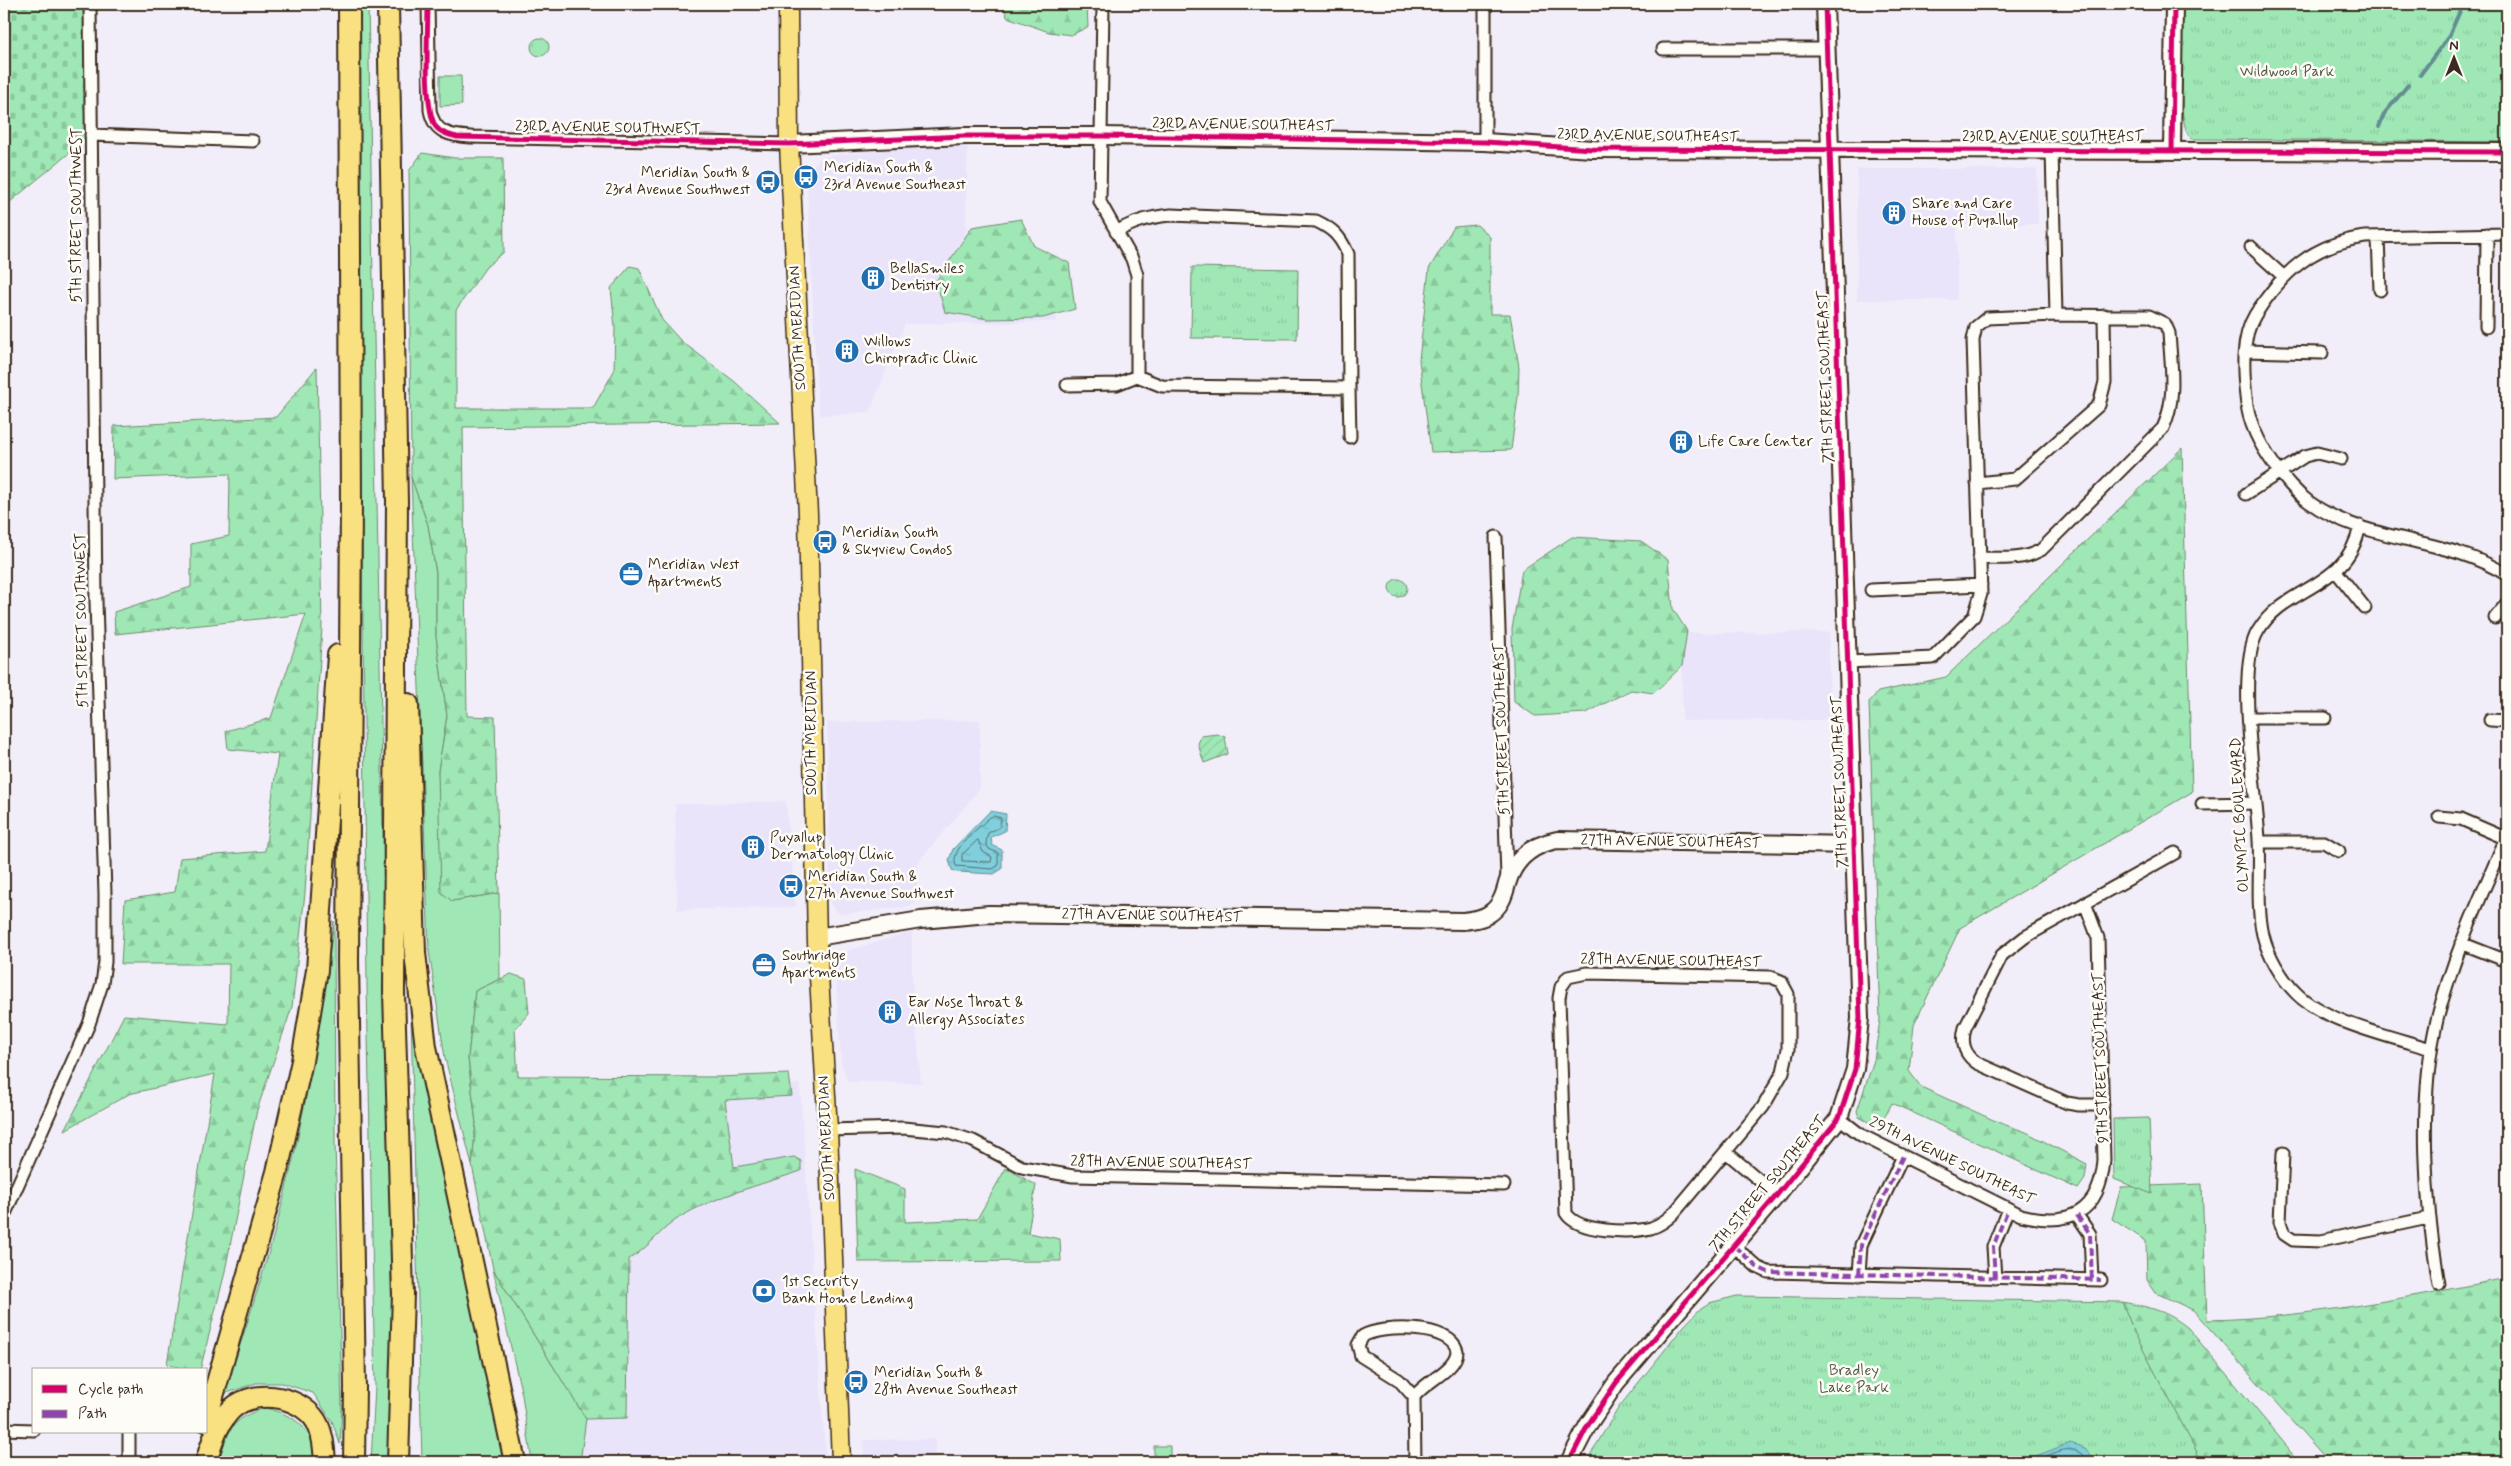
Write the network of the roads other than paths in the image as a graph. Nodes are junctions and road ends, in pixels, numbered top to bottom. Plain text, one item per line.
1 (90, 4) edge
2 (349, 4) edge
3 (388, 4) edge
4 (428, 4) edge
5 (788, 4) edge
6 (1103, 4) edge
7 (1485, 4) edge
8 (1825, 4) edge
9 (2174, 4) edge
10 (1663, 49) dead end
11 (1825, 49) junction
12 (91, 135) junction
13 (1102, 136) junction
14 (253, 141) dead end
15 (1485, 142) junction
16 (789, 144) junction
17 (1829, 150) junction
18 (2052, 150) junction
19 (2172, 151) junction
20 (2507, 152) edge
21 (1116, 232) junction
22 (2487, 234) junction
23 (2507, 234) edge
24 (2378, 237) junction
25 (2251, 247) dead end
26 (2282, 276) junction
27 (2380, 290) dead end
28 (2056, 315) junction
29 (2104, 315) junction
30 (2486, 327) dead end
31 (2245, 351) junction
32 (2322, 352) dead end
33 (1137, 376) junction
34 (1067, 385) dead end
35 (1349, 388) junction
36 (1350, 437) dead end
37 (2341, 459) dead end
38 (2280, 472) junction
39 (1977, 483) junction
40 (2246, 494) dead end
41 (397, 502) junction
42 (351, 503) junction
43 (2360, 526) junction
44 (1496, 537) dead end
45 (1979, 558) junction
46 (2335, 570) junction
47 (2507, 575) edge
48 (1981, 585) junction
49 (1871, 590) dead end
50 (2507, 604) edge
51 (2366, 608) dead end
52 (2495, 618) dead end
53 (1848, 662) junction
54 (2250, 718) junction
55 (2325, 718) dead end
56 (2490, 720) dead end
57 (2507, 721) edge
58 (2255, 803) junction
59 (2202, 804) dead end
60 (2440, 817) dead end
61 (2507, 838) edge
62 (2260, 842) junction
63 (1854, 846) junction
64 (2339, 851) dead end
65 (2175, 853) dead end
66 (1507, 882) junction
67 (2085, 903) junction
68 (1489, 915) joint
69 (816, 937) junction
70 (2461, 943) junction
71 (2507, 961) edge
72 (2431, 1049) junction
73 (2103, 1105) junction
74 (1839, 1118) junction
75 (828, 1130) junction
76 (1726, 1152) junction
77 (2283, 1153) dead end
78 (1903, 1156) junction
79 (1504, 1185) dead end
80 (1777, 1195) junction
81 (2008, 1209) junction
82 (2080, 1213) junction
83 (4, 1216) edge
84 (2428, 1218) junction
85 (1734, 1246) junction
86 (1858, 1275) junction
87 (1995, 1278) junction
88 (2439, 1284) dead end
89 (1414, 1398) junction
90 (208, 1413) edge
91 (4, 1429) edge
92 (32, 1430) edge
93 (129, 1434) edge
94 (202, 1434) edge
95 (129, 1462) edge
96 (194, 1462) edge
97 (206, 1462) edge
98 (325, 1462) edge
99 (354, 1462) edge
100 (398, 1462) edge
101 (515, 1462) edge
102 (842, 1462) edge
103 (1415, 1462) edge
104 (1568, 1462) edge

1 - 12 street, 5TH STREET SOUTHWEST
2 - 42 highway
3 - 41 highway
4 - 16 street, 23RD AVENUE SOUTHWEST
5 - 16 main road, SOUTH MERIDIAN
6 - 13 street
7 - 15 street
8 - 11 street, 7TH STREET SOUTHEAST
9 - 19 street
10 - 11 street
11 - 17 street, 7TH STREET SOUTHEAST
12 - 14 street
12 - 83 street, 5TH STREET SOUTHWEST
13 - 15 street, 23RD AVENUE SOUTHEAST
13 - 16 street, 23RD AVENUE SOUTHEAST
13 - 21 street
15 - 17 street, 23RD AVENUE SOUTHEAST
16 - 69 main road, SOUTH MERIDIAN
17 - 18 street, 23RD AVENUE SOUTHEAST
17 - 53 street, 7TH STREET SOUTHEAST
18 - 19 street, 23RD AVENUE SOUTHEAST
18 - 28 street
19 - 20 street, 23RD AVENUE SOUTHEAST
21 - 33 street
21 - 35 street
22 - 23 street
22 - 24 street
22 - 30 street
24 - 26 street
24 - 27 street
25 - 26 street
26 - 31 street
28 - 29 street
28 - 39 street
29 - 39 street
29 - 45 street
31 - 32 street
31 - 38 street
33 - 34 street
33 - 35 street
35 - 36 street
37 - 38 street
38 - 40 street
38 - 43 street
39 - 45 street
41 - 100 highway
41 - 101 highway
42 - 90 highway
42 - 99 highway
43 - 46 street, OLYMPIC BOULEVARD
43 - 47 street
44 - 66 street, 5TH STREET SOUTHEAST
45 - 48 street
46 - 51 street
46 - 54 street, OLYMPIC BOULEVARD
48 - 49 street
48 - 53 street
50 - 52 street
53 - 63 street, 7TH STREET SOUTHEAST
54 - 55 street
54 - 58 street, OLYMPIC BOULEVARD
56 - 57 street
58 - 59 street
58 - 62 street, OLYMPIC BOULEVARD
60 - 61 street
61 - 70 street
62 - 64 street
62 - 72 street, OLYMPIC BOULEVARD
63 - 66 street, 27TH AVENUE SOUTHEAST
63 - 74 street, 7TH STREET SOUTHEAST
65 - 67 street
66 - 68 street, 5TH STREET SOUTHEAST
67 - 73 street, 9TH STREET SOUTHEAST
67 - 73 street
68 - 69 street, 27TH AVENUE SOUTHEAST
69 - 75 main road, SOUTH MERIDIAN
70 - 71 street
70 - 72 street
72 - 84 street
73 - 82 street, 9TH STREET SOUTHEAST
74 - 78 street, 29TH AVENUE SOUTHEAST
74 - 80 street, 7TH STREET SOUTHEAST
75 - 79 street, 28TH AVENUE SOUTHEAST
75 - 102 main road, SOUTH MERIDIAN
76 - 76 street, 28TH AVENUE SOUTHEAST
76 - 80 street
77 - 84 street
78 - 81 street, 29TH AVENUE SOUTHEAST
78 - 86 street
80 - 85 street, 7TH STREET SOUTHEAST
81 - 82 street, 29TH AVENUE SOUTHEAST
81 - 87 street
82 - 87 street
84 - 88 street
85 - 86 street
85 - 104 street, 7TH STREET SOUTHEAST
86 - 87 street
89 - 89 street
89 - 103 street
91 - 92 street
93 - 95 street
94 - 96 highway
97 - 98 highway

